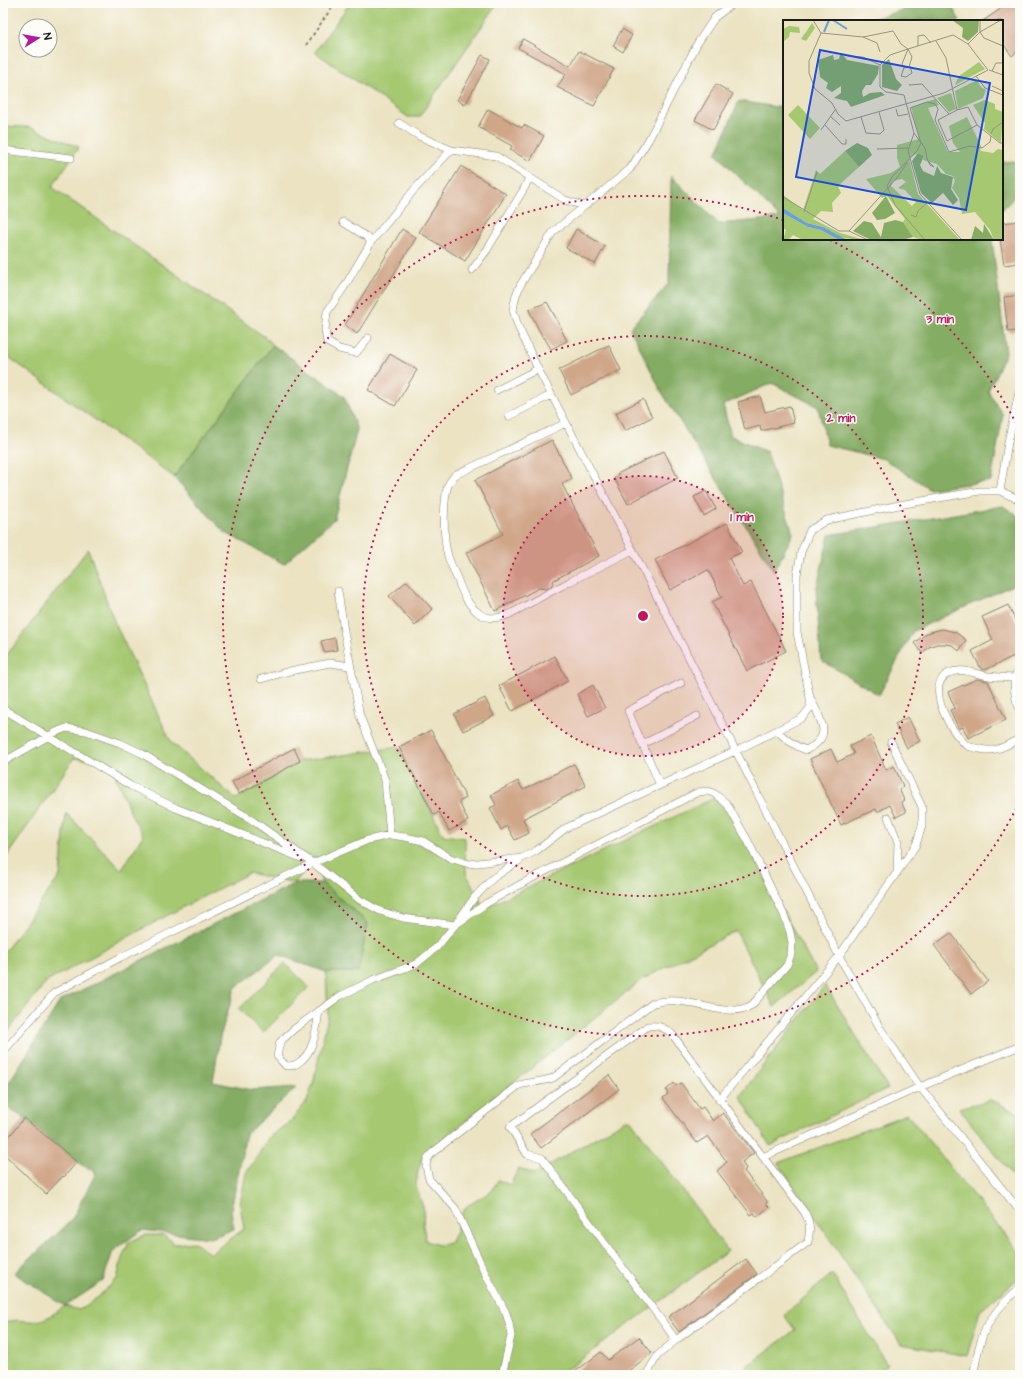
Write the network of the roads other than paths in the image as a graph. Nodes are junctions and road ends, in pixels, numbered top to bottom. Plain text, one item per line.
1 (734, 3) edge
2 (399, 123) dead end
3 (3, 150) edge
4 (451, 150) junction
5 (71, 158) dead end
6 (529, 177) junction
7 (584, 206) junction
8 (343, 222) dead end
9 (371, 242) junction
10 (472, 270) dead end
11 (368, 338) dead end
12 (538, 369) junction
13 (1020, 388) edge
14 (497, 390) dead end
15 (551, 395) junction
16 (509, 416) dead end
17 (566, 423) junction
18 (1000, 491) junction
19 (1020, 500) edge
20 (633, 550) junction
21 (338, 591) dead end
22 (350, 666) junction
23 (1020, 668) edge
24 (1015, 678) junction
25 (261, 679) dead end
26 (681, 683) dead end
27 (810, 698) junction
28 (3, 709) edge
29 (1020, 709) edge
30 (806, 714) junction
31 (697, 716) dead end
32 (820, 720) junction
33 (790, 724) junction
34 (777, 731) junction
35 (49, 736) junction
36 (1020, 738) edge
37 (787, 741) junction
38 (891, 742) dead end
39 (643, 744) junction
40 (735, 751) junction
41 (3, 762) edge
42 (660, 785) junction
43 (888, 817) dead end
44 (390, 835) junction
45 (522, 858) junction
46 (313, 863) junction
47 (897, 873) junction
48 (455, 925) junction
49 (839, 956) junction
50 (319, 1011) junction
51 (1020, 1046) edge
52 (3, 1052) edge
53 (920, 1087) junction
54 (719, 1100) junction
55 (763, 1157) junction
56 (1020, 1211) edge
57 (1020, 1288) edge
58 (676, 1340) junction
59 (502, 1375) edge
60 (646, 1375) edge
61 (973, 1375) edge

1 - 7 lane
2 - 4 lane
3 - 5 lane
4 - 6 lane
4 - 9 lane
6 - 7 lane
6 - 10 lane
7 - 12 lane
8 - 9 lane
9 - 11 lane
12 - 14 lane
12 - 15 lane
13 - 18 lane
15 - 16 lane
15 - 17 lane
17 - 20 lane
17 - 20 lane
18 - 19 lane
18 - 27 lane
20 - 40 lane
21 - 22 lane
22 - 25 lane
22 - 44 lane
23 - 24 lane
24 - 29 lane
24 - 36 lane
26 - 39 lane
27 - 30 lane
27 - 32 lane
28 - 35 lane
30 - 32 lane
30 - 33 lane
31 - 39 lane
32 - 37 lane
33 - 34 lane
33 - 37 lane
34 - 37 lane
34 - 40 lane
35 - 41 lane
35 - 46 lane
35 - 46 lane
38 - 47 lane
39 - 42 lane
40 - 42 lane
40 - 49 lane
42 - 45 lane
43 - 47 lane
44 - 45 lane
44 - 46 lane
45 - 48 lane
46 - 48 lane
46 - 52 lane
47 - 49 lane
48 - 50 lane
48 - 59 lane
49 - 53 lane
49 - 54 lane
50 - 50 lane
51 - 53 lane
53 - 55 lane
53 - 56 lane
54 - 55 lane
54 - 58 lane
55 - 58 lane
57 - 61 lane
58 - 60 lane

